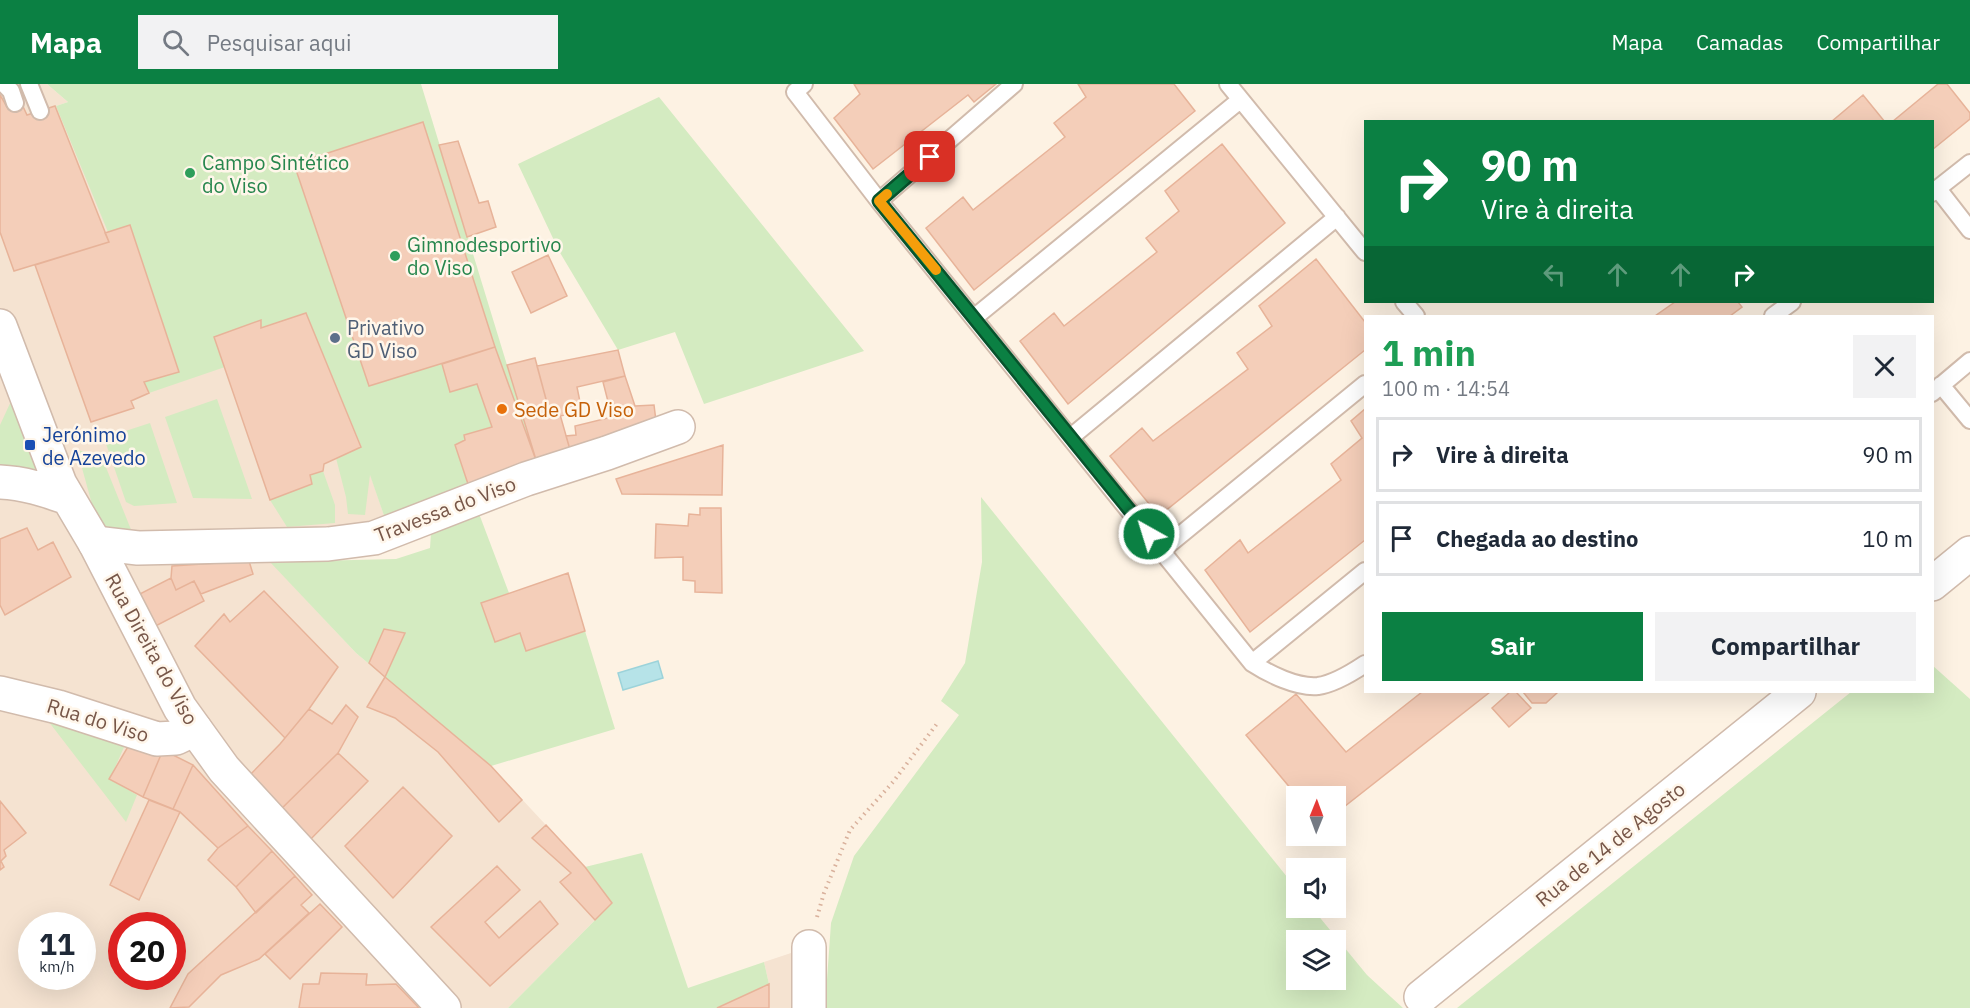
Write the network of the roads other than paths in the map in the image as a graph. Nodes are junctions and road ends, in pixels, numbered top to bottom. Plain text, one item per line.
1 (4, 84) edge
2 (29, 84) edge
3 (804, 84) edge
4 (1014, 84) edge
5 (1228, 84) edge
6 (1240, 100) junction
7 (15, 103) dead end
8 (39, 111) dead end
9 (1970, 163) edge
10 (1935, 191) edge
11 (879, 201) junction
12 (1337, 217) junction
13 (1970, 230) edge
14 (1364, 251) edge
15 (1405, 303) edge
16 (1791, 303) edge
17 (1415, 315) edge
18 (1774, 315) edge
19 (975, 317) junction
20 (0, 326) edge
21 (1970, 361) edge
22 (1364, 385) edge
23 (1937, 389) edge
24 (1970, 420) edge
25 (678, 427) dead end
26 (1071, 437) junction
27 (0, 482) edge
28 (68, 498) junction
29 (95, 543) junction
30 (1162, 550) junction
31 (1970, 553) edge
32 (1364, 571) edge
33 (1934, 582) edge
34 (1252, 663) junction
35 (1364, 665) edge
36 (0, 693) edge
37 (1798, 693) edge
38 (195, 729) junction
39 (809, 947) road end
40 (1421, 997) dead end
41 (444, 1008) edge
42 (809, 1008) edge

1 - 7 lane
2 - 8 lane
3 - 11 lane
4 - 11 lane
5 - 6 lane
6 - 12 lane
6 - 19 lane
9 - 10 lane
10 - 13 lane
11 - 19 lane
12 - 14 lane
12 - 26 lane
15 - 17 lane
16 - 18 lane
19 - 26 lane
20 - 28 street, Rua Direita do Viso
21 - 23 lane
22 - 30 lane
23 - 24 lane
25 - 29 street, Travessa do Viso
26 - 30 lane
27 - 28 street
28 - 29 street, Rua Direita do Viso
29 - 38 street, Rua Direita do Viso
30 - 34 lane
31 - 33 street
32 - 34 lane
34 - 35 lane
36 - 38 street, Rua do Viso
37 - 40 street, Rua de 14 de Agosto
38 - 41 street, Rua Direita do Viso
39 - 42 street

